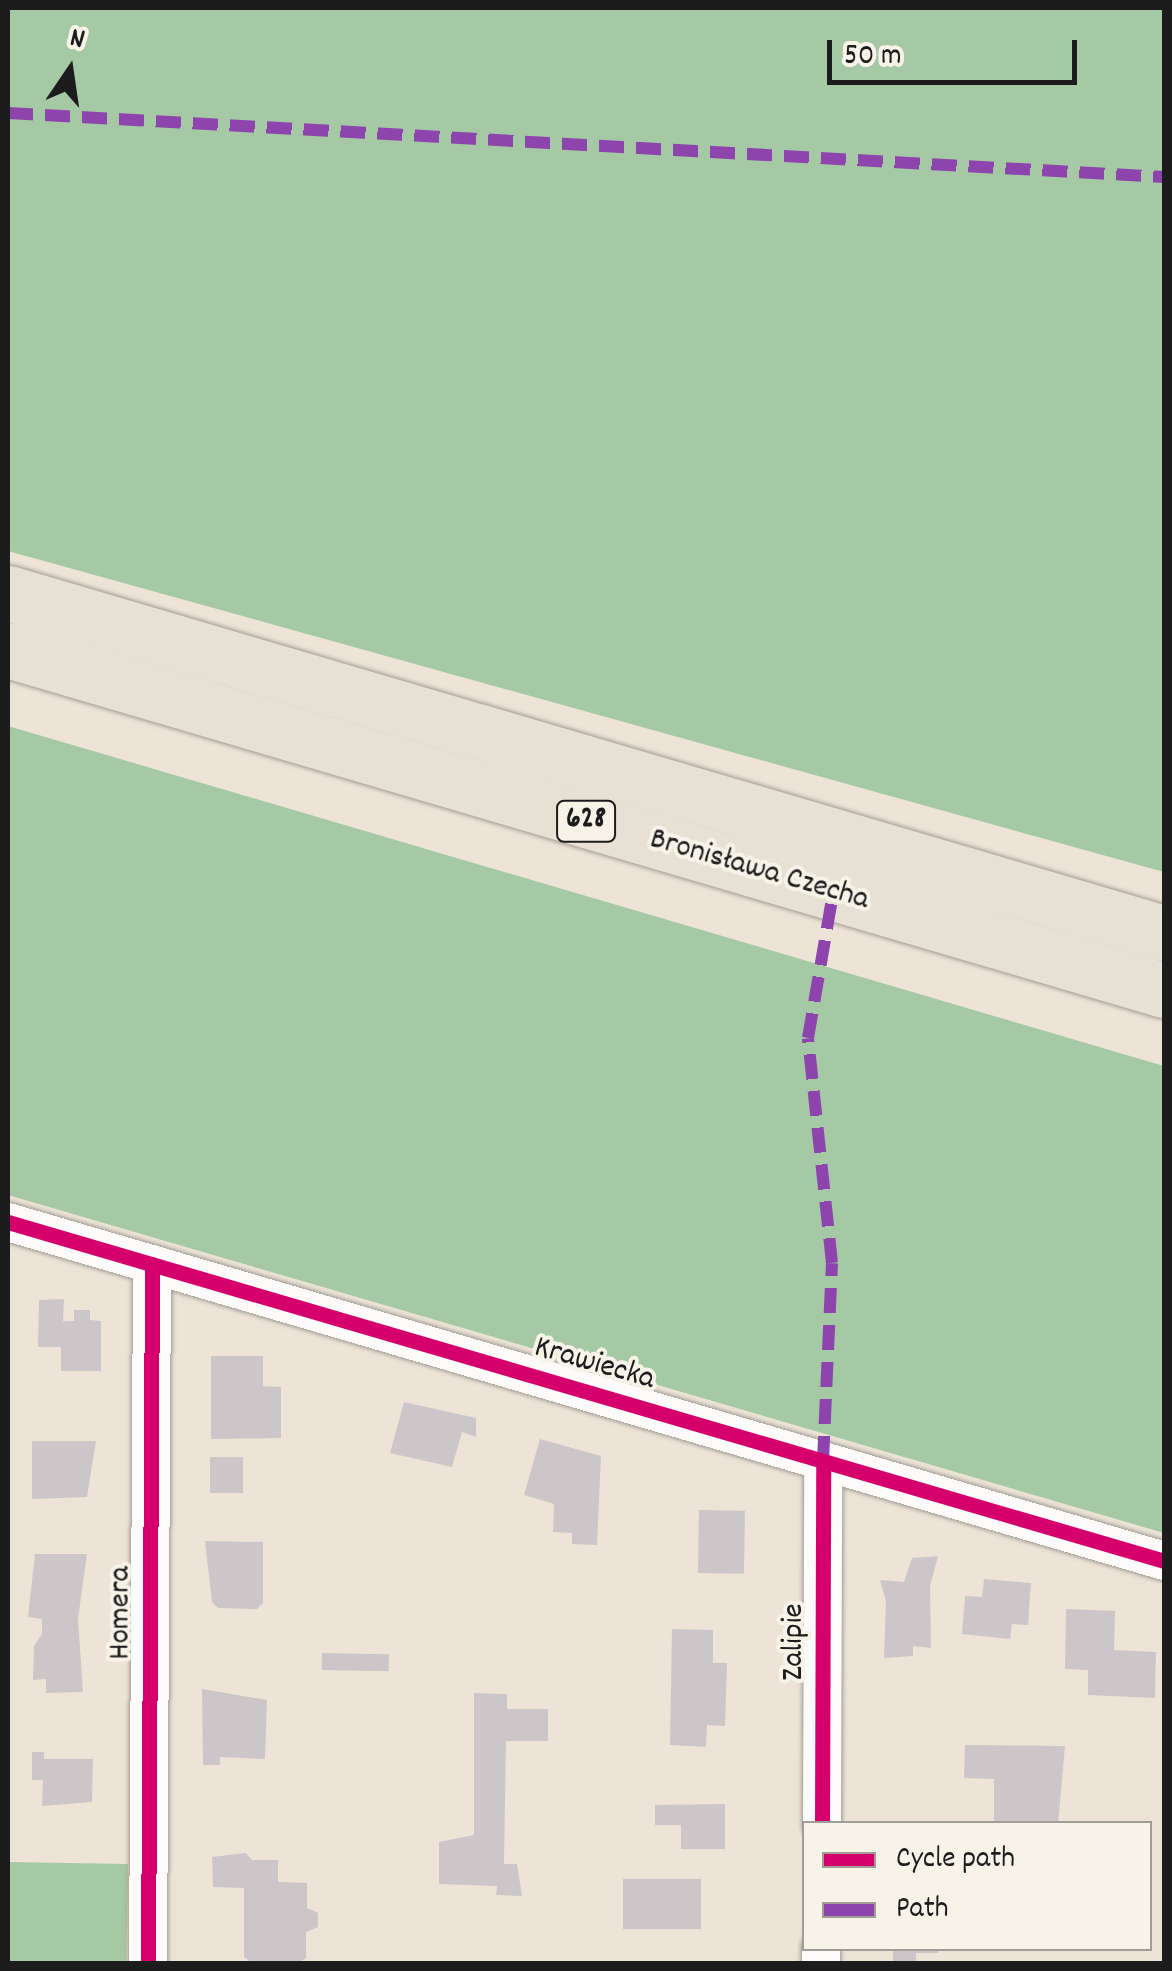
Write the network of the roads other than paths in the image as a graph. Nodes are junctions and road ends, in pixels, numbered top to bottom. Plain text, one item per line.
1 (8, 594) edge
2 (8, 650) edge
3 (1164, 933) edge
4 (1164, 990) edge
5 (8, 1222) edge
6 (152, 1264) junction
7 (824, 1461) junction
8 (1164, 1561) edge
9 (822, 1821) edge
10 (148, 1964) edge

1 - 3 main road, Bronisława Czecha / 628
2 - 4 main road, Bronisława Czecha / 628
5 - 6 street, Krawiecka
6 - 7 street, Krawiecka
6 - 10 street, Homera
7 - 8 street, Krawiecka
7 - 9 street, Zalipie

